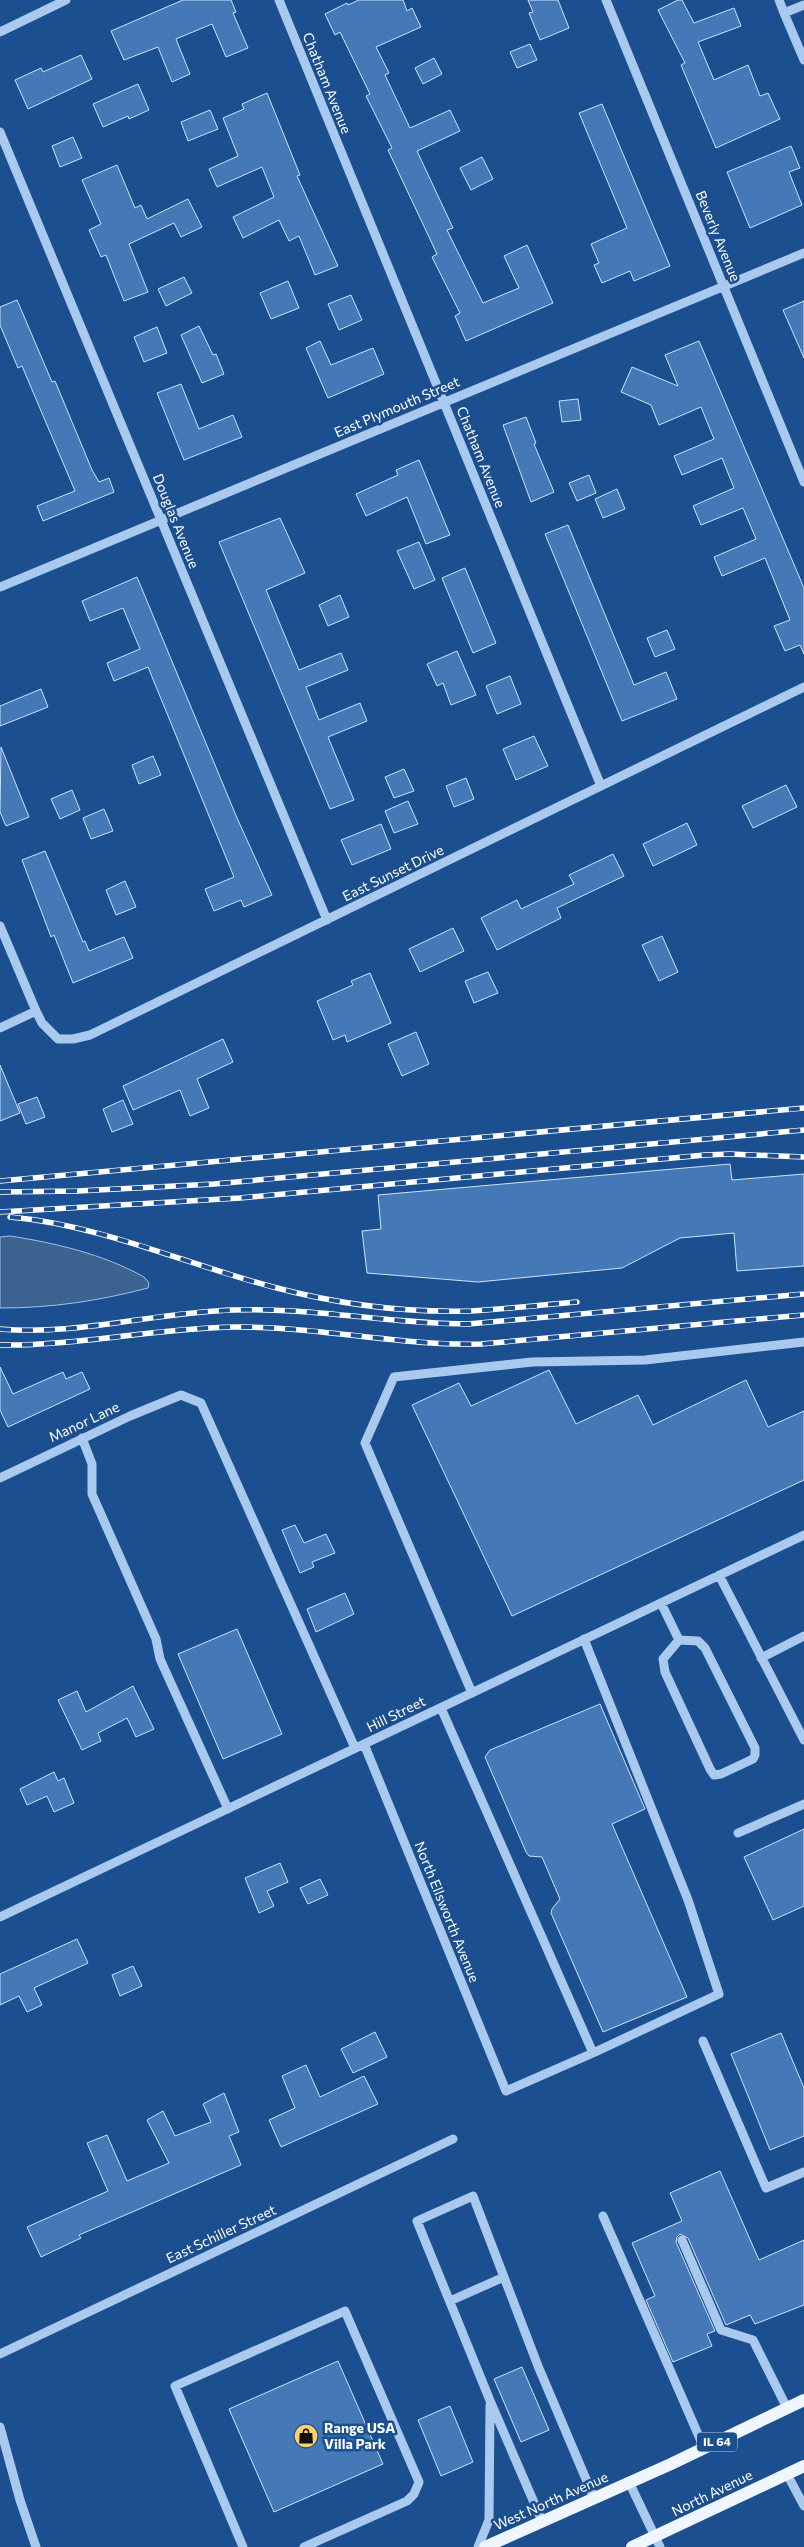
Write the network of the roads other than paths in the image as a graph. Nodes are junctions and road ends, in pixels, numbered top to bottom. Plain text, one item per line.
1 (66, 0) edge
2 (278, 0) edge
3 (606, 0) edge
4 (779, 0) edge
5 (804, 5) edge
6 (784, 13) junction
7 (0, 32) edge
8 (804, 60) edge
9 (0, 132) edge
10 (804, 253) edge
11 (724, 286) junction
12 (444, 403) junction
13 (804, 482) edge
14 (161, 520) junction
15 (0, 587) edge
16 (804, 687) edge
17 (601, 786) junction
18 (327, 920) junction
19 (0, 926) edge
20 (36, 1011) junction
21 (0, 1028) edge
22 (804, 1342) edge
23 (181, 1395) joint
24 (82, 1438) junction
25 (0, 1478) edge
26 (804, 1535) edge
27 (719, 1575) junction
28 (661, 1603) junction
29 (804, 1636) edge
30 (584, 1639) junction
31 (679, 1640) junction
32 (761, 1658) junction
33 (472, 1693) junction
34 (441, 1708) junction
35 (804, 1740) edge
36 (359, 1746) junction
37 (804, 1804) edge
38 (228, 1809) junction
39 (738, 1833) dead end
40 (0, 1917) edge
41 (703, 2041) dead end
42 (593, 2053) junction
43 (453, 2139) dead end
44 (804, 2172) edge
45 (603, 2216) dead end
46 (682, 2240) dead end
47 (504, 2277) junction
48 (450, 2300) junction
49 (0, 2354) edge
50 (804, 2400) edge
51 (490, 2403) junction
52 (787, 2408) junction
53 (0, 2427) edge
54 (704, 2448) junction
55 (804, 2466) edge
56 (787, 2474) junction
57 (629, 2482) junction
58 (594, 2498) junction
59 (804, 2506) edge
60 (542, 2521) junction
61 (657, 2542) edge
62 (36, 2547) edge
63 (243, 2547) edge
64 (304, 2547) edge
65 (478, 2547) edge
66 (484, 2547) edge
67 (632, 2547) edge

1 - 7 street
2 - 12 street, Chatham Avenue
3 - 11 street, Beverly Avenue
4 - 6 street
5 - 6 street
6 - 8 street
9 - 14 street, Douglas Avenue
10 - 11 street, East Plymouth Street
11 - 12 street, East Plymouth Street
11 - 13 street, Beverly Avenue
12 - 14 street, East Plymouth Street
12 - 17 street, Chatham Avenue
14 - 15 street, East Plymouth Street
14 - 18 street, Douglas Avenue
16 - 17 street, East Sunset Drive
17 - 18 street, East Sunset Drive
18 - 20 street, East Sunset Drive
19 - 20 street
20 - 21 street
22 - 33 street
23 - 24 street, Manor Lane
23 - 36 street, North Ellsworth Avenue
24 - 25 street, Manor Lane
24 - 38 street
26 - 27 street, Hill Street
27 - 28 street, Hill Street
27 - 32 street
28 - 30 street, Hill Street
28 - 31 street
29 - 32 street
30 - 33 street, Hill Street
30 - 42 street
31 - 31 street
32 - 35 street
33 - 34 street, Hill Street
34 - 36 street, Hill Street
34 - 42 street
36 - 38 street, Hill Street
36 - 42 street, North Ellsworth Avenue
37 - 39 street
38 - 40 street, Hill Street
41 - 44 street
43 - 49 street, East Schiller Street
45 - 54 street
46 - 52 street
47 - 48 street
47 - 48 street
47 - 58 street
48 - 51 street
50 - 52 main road, IL 64
51 - 60 street
51 - 65 street
52 - 54 main road, IL 64
53 - 62 street
54 - 57 main road, IL 64
55 - 56 main road, North Avenue
56 - 59 street
56 - 61 main road, North Avenue
57 - 58 main road, West North Avenue / IL 64
57 - 61 street
58 - 60 main road, West North Avenue / IL 64
60 - 66 main road, West North Avenue / IL 64
61 - 67 main road, North Avenue
63 - 64 street

